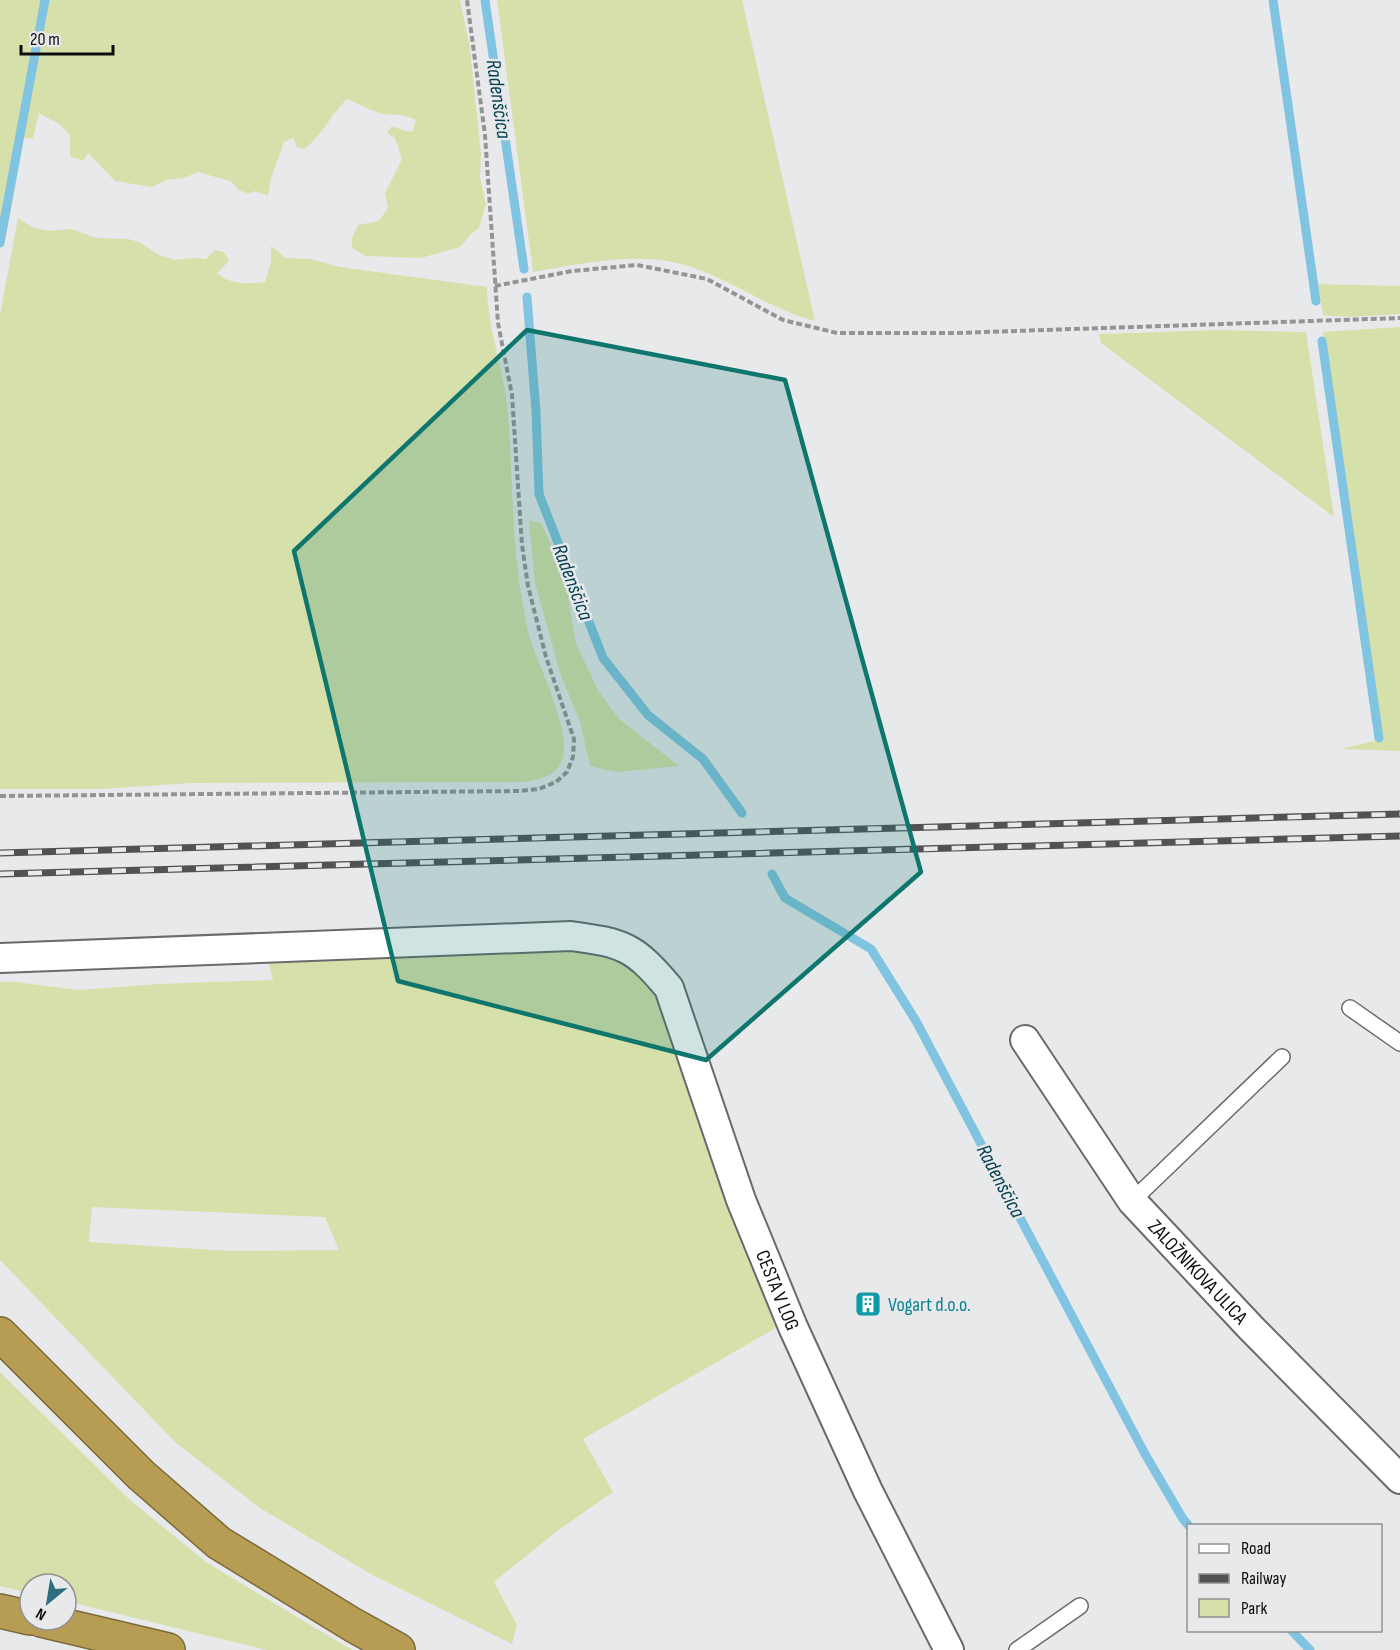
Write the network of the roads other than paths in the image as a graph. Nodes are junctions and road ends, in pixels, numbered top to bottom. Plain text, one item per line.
1 (0, 958) edge
2 (1350, 1008) dead end
3 (1024, 1040) dead end
4 (1400, 1042) edge
5 (1282, 1058) dead end
6 (1132, 1201) junction
7 (0, 1334) edge
8 (1400, 1479) edge
9 (1080, 1606) dead end
10 (0, 1611) edge
11 (18, 1615) edge
12 (78, 1629) edge
13 (168, 1650) edge
14 (398, 1650) edge
15 (949, 1650) edge
16 (1017, 1650) edge

1 - 15 street, CESTA V LOG
2 - 4 lane
3 - 6 street, ZALOŽNIKOVA ULICA
5 - 6 lane
6 - 8 street, ZALOŽNIKOVA ULICA
7 - 14 highway
9 - 16 lane
10 - 11 highway
12 - 13 highway

